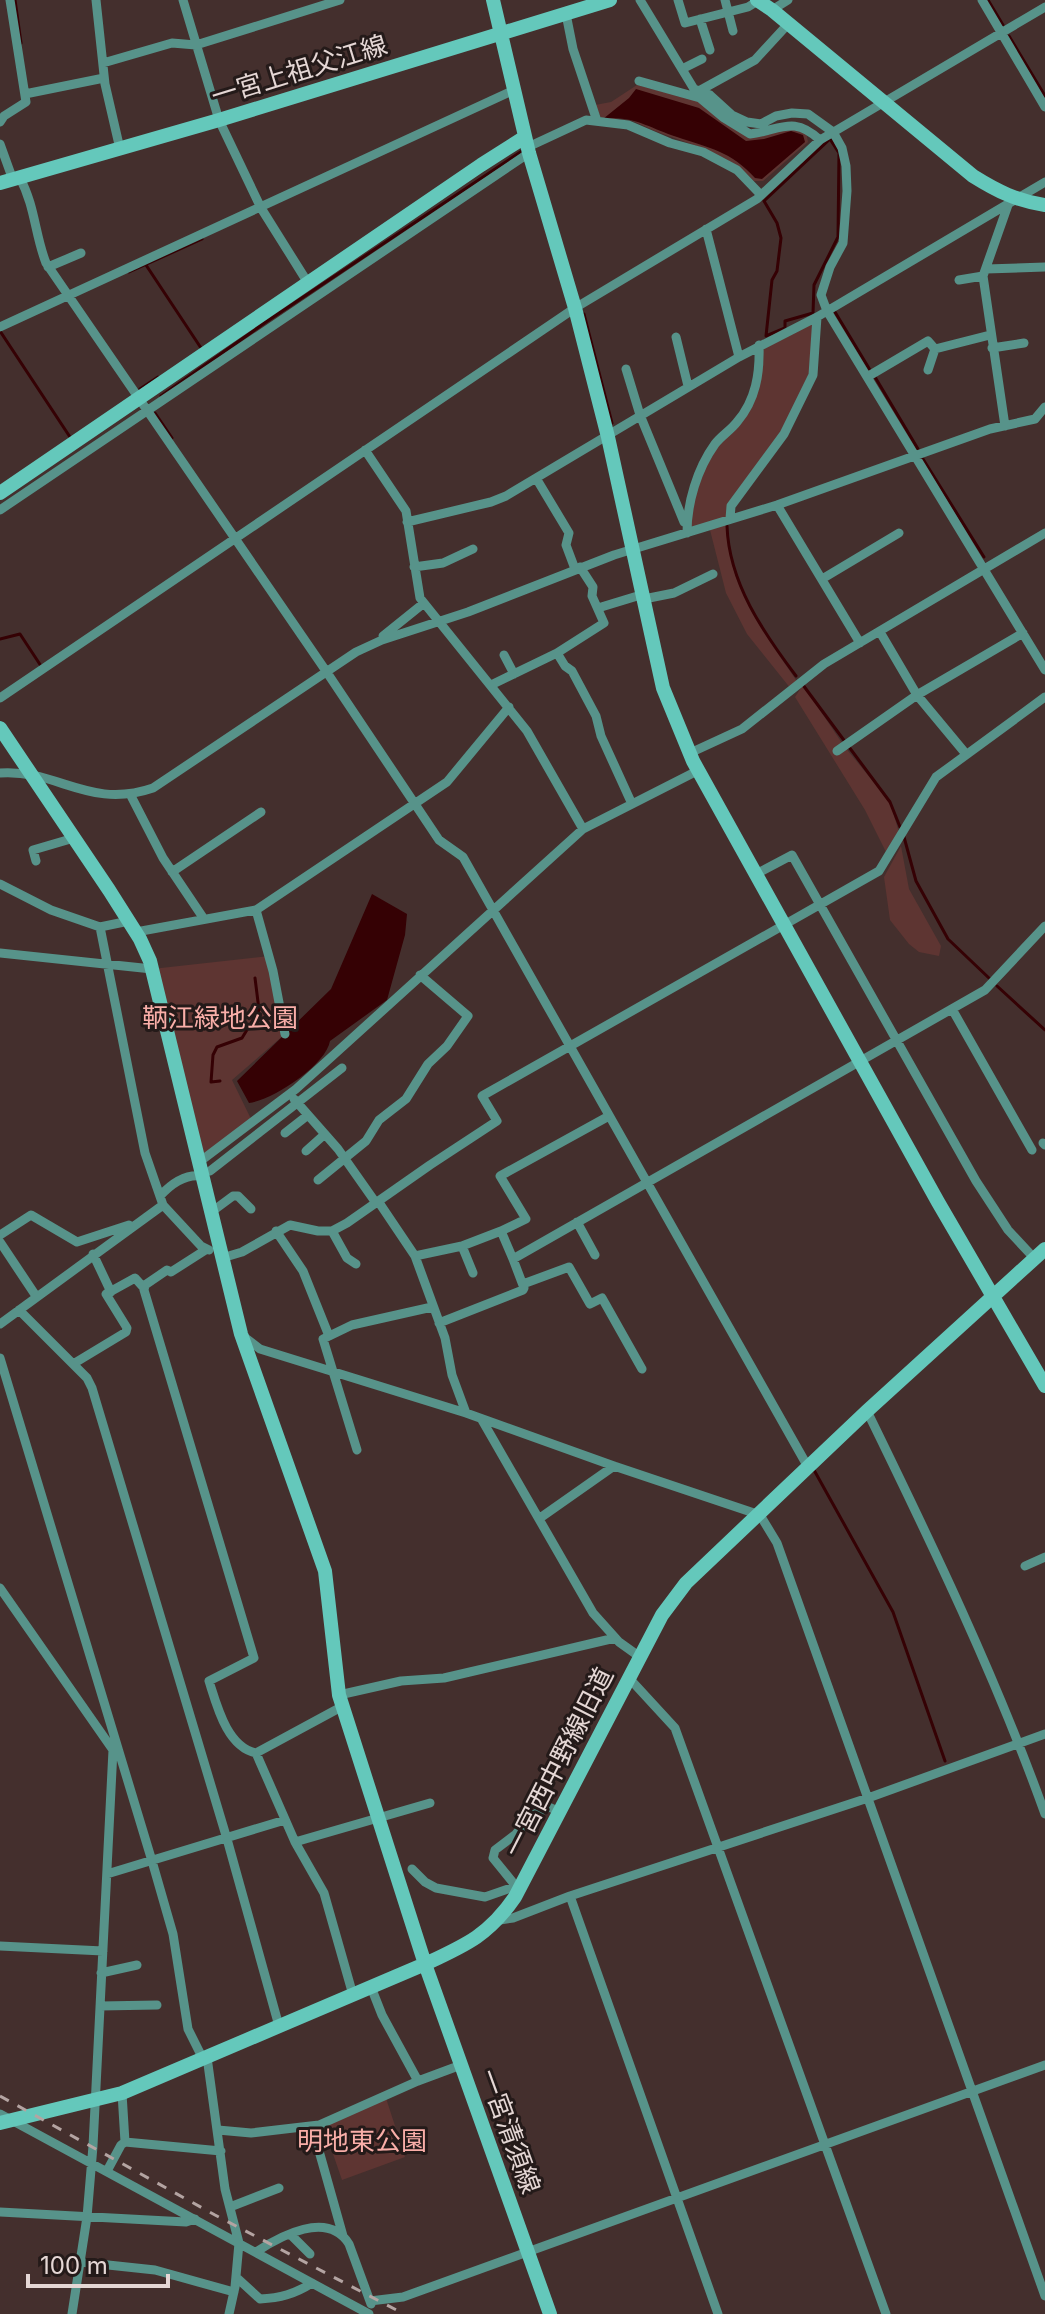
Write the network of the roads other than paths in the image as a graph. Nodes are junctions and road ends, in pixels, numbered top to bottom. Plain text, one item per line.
1 (10, 0) edge
2 (96, 0) edge
3 (183, 0) edge
4 (340, 0) edge
5 (493, 0) edge
6 (610, 0) edge
7 (640, 0) edge
8 (678, 0) edge
9 (725, 0) edge
10 (757, 0) edge
11 (788, 0) edge
12 (982, 0) edge
13 (1045, 7) edge
14 (772, 10) junction
15 (727, 13) junction
16 (566, 14) junction
17 (700, 19) junction
18 (789, 23) junction
19 (733, 31) dead end
20 (1001, 33) junction
21 (500, 35) junction
22 (196, 45) junction
23 (710, 50) dead end
24 (702, 59) dead end
25 (103, 63) junction
26 (682, 69) junction
27 (104, 78) junction
28 (639, 81) dead end
29 (514, 90) junction
30 (696, 93) junction
31 (25, 94) junction
32 (884, 101) junction
33 (1045, 107) edge
34 (219, 120) junction
35 (597, 121) junction
36 (0, 122) edge
37 (833, 132) junction
38 (820, 140) junction
39 (0, 144) edge
40 (528, 146) junction
41 (120, 149) junction
42 (11, 180) edge
43 (1045, 182) edge
44 (761, 195) junction
45 (1012, 202) junction
46 (1045, 205) edge
47 (261, 208) junction
48 (706, 229) junction
49 (81, 253) dead end
50 (48, 267) junction
51 (1045, 267) edge
52 (984, 273) junction
53 (959, 280) dead end
54 (308, 283) junction
55 (69, 296) junction
56 (575, 308) junction
57 (827, 311) junction
58 (817, 317) junction
59 (0, 327) edge
60 (990, 335) junction
61 (676, 337) dead end
62 (1024, 343) dead end
63 (759, 345) junction
64 (992, 348) junction
65 (935, 349) junction
66 (739, 357) junction
67 (626, 369) dead end
68 (928, 370) dead end
69 (867, 377) junction
70 (688, 386) junction
71 (138, 399) junction
72 (1045, 407) edge
73 (149, 411) junction
74 (640, 415) junction
75 (1005, 426) junction
76 (608, 437) junction
77 (365, 450) junction
78 (913, 455) junction
79 (536, 478) junction
80 (2, 487) edge
81 (777, 505) junction
82 (0, 510) edge
83 (730, 519) junction
84 (407, 522) junction
85 (687, 533) junction
86 (899, 533) dead end
87 (1045, 533) edge
88 (236, 539) junction
89 (473, 549) dead end
90 (634, 549) junction
91 (414, 567) junction
92 (578, 568) junction
93 (985, 569) junction
94 (713, 574) dead end
95 (822, 579) junction
96 (644, 596) junction
97 (424, 603) junction
98 (598, 608) junction
99 (438, 621) junction
100 (880, 632) junction
101 (1023, 633) junction
102 (374, 643) junction
103 (860, 643) junction
104 (557, 653) junction
105 (504, 655) dead end
106 (1045, 670) edge
107 (326, 671) junction
108 (514, 674) junction
109 (491, 685) junction
110 (917, 695) junction
111 (1045, 697) edge
112 (0, 698) edge
113 (509, 707) junction
114 (0, 728) edge
115 (837, 751) dead end
116 (690, 753) junction
117 (966, 754) junction
118 (699, 770) junction
119 (0, 773) edge
120 (31, 773) junction
121 (130, 794) junction
122 (416, 803) junction
123 (632, 804) junction
124 (261, 812) dead end
125 (583, 829) junction
126 (74, 838) junction
127 (36, 861) dead end
128 (172, 872) junction
129 (756, 874) junction
130 (0, 884) edge
131 (821, 905) junction
132 (256, 910) junction
133 (493, 910) junction
134 (204, 919) junction
135 (785, 926) junction
136 (1045, 926) edge
137 (100, 927) junction
138 (132, 927) junction
139 (0, 953) edge
140 (107, 966) junction
141 (152, 969) junction
142 (420, 975) junction
143 (952, 1009) junction
144 (285, 1034) dead end
145 (897, 1041) junction
146 (569, 1045) junction
147 (861, 1062) junction
148 (342, 1068) dead end
149 (289, 1094) junction
150 (297, 1103) junction
151 (308, 1115) junction
152 (609, 1116) junction
153 (285, 1133) dead end
154 (325, 1134) junction
155 (1032, 1150) dead end
156 (306, 1151) dead end
157 (345, 1159) junction
158 (203, 1170) junction
159 (318, 1180) dead end
160 (646, 1184) junction
161 (161, 1200) junction
162 (377, 1202) junction
163 (251, 1209) dead end
164 (210, 1213) junction
165 (577, 1222) junction
166 (133, 1225) junction
167 (276, 1231) junction
168 (332, 1231) junction
169 (501, 1231) junction
170 (0, 1235) edge
171 (0, 1242) edge
172 (77, 1242) junction
173 (462, 1246) junction
174 (216, 1253) junction
175 (1040, 1254) edge
176 (595, 1255) dead end
177 (91, 1256) junction
178 (415, 1256) junction
179 (513, 1259) junction
180 (356, 1264) dead end
181 (473, 1273) dead end
182 (523, 1284) junction
183 (144, 1288) junction
184 (111, 1292) junction
185 (36, 1296) junction
186 (994, 1297) junction
187 (432, 1307) junction
188 (19, 1310) junction
189 (439, 1323) junction
190 (0, 1324) edge
191 (241, 1334) junction
192 (329, 1336) junction
193 (0, 1358) edge
194 (73, 1364) junction
195 (642, 1369) dead end
196 (331, 1371) junction
197 (1045, 1386) edge
198 (867, 1411) junction
199 (466, 1413) junction
200 (482, 1420) junction
201 (357, 1450) dead end
202 (614, 1466) junction
203 (808, 1467) junction
204 (760, 1515) junction
205 (540, 1518) junction
206 (1045, 1557) edge
207 (1025, 1566) dead end
208 (1, 1595) edge
209 (615, 1638) junction
210 (640, 1657) junction
211 (629, 1678) junction
212 (341, 1700) junction
213 (1045, 1734) edge
214 (1020, 1742) junction
215 (115, 1750) junction
216 (256, 1753) junction
217 (868, 1798) junction
218 (430, 1803) dead end
219 (560, 1812) junction
220 (1045, 1814) edge
221 (378, 1818) junction
222 (285, 1820) junction
223 (227, 1839) junction
224 (295, 1842) junction
225 (720, 1847) junction
226 (152, 1861) junction
227 (412, 1869) dead end
228 (107, 1874) junction
229 (519, 1890) junction
230 (570, 1896) junction
231 (500, 1920) junction
232 (0, 1946) edge
233 (103, 1951) junction
234 (425, 1964) junction
235 (137, 1965) dead end
236 (101, 1973) junction
237 (371, 1987) junction
238 (353, 1995) junction
239 (157, 2005) dead end
240 (100, 2006) junction
241 (279, 2026) junction
242 (205, 2058) junction
243 (461, 2065) junction
244 (1045, 2065) edge
245 (418, 2081) junction
246 (971, 2090) junction
247 (122, 2093) junction
248 (94, 2101) junction
249 (4, 2119) edge
250 (312, 2126) junction
251 (218, 2130) junction
252 (125, 2142) junction
253 (825, 2144) junction
254 (221, 2151) junction
255 (91, 2162) junction
256 (107, 2171) junction
257 (279, 2188) dead end
258 (677, 2197) junction
259 (230, 2207) junction
260 (0, 2212) edge
261 (87, 2217) junction
262 (195, 2219) junction
263 (291, 2235) junction
264 (343, 2236) junction
265 (239, 2243) junction
266 (528, 2251) junction
267 (256, 2252) junction
268 (310, 2254) dead end
269 (80, 2262) junction
270 (236, 2277) junction
271 (312, 2283) junction
272 (234, 2292) junction
273 (1045, 2296) edge
274 (370, 2301) junction
275 (72, 2314) edge
276 (229, 2314) edge
277 (371, 2314) edge
278 (550, 2314) edge
279 (718, 2314) edge
280 (886, 2314) edge

1 - 31 street
2 - 25 street
3 - 22 street
4 - 22 street
5 - 21 street
6 - 16 street, 一宮上祖父江線
7 - 26 street
8 - 17 street
9 - 15 street
10 - 14 street
10 - 15 street
11 - 14 street
12 - 20 street
13 - 20 street
14 - 18 street
15 - 17 street
15 - 19 street
16 - 21 street, 一宮上祖父江線
16 - 35 street
17 - 23 street
18 - 30 street
18 - 32 street
20 - 32 street
20 - 33 street
21 - 29 street
21 - 34 street, 一宮上祖父江線
22 - 25 street
22 - 34 street
24 - 26 street
25 - 27 street
26 - 30 street
27 - 31 street
27 - 41 street
28 - 30 street
29 - 40 street
29 - 47 street
30 - 37 street
30 - 38 street
31 - 36 street
32 - 37 street
32 - 45 street
34 - 41 street, 一宮上祖父江線
34 - 47 street
35 - 40 street
35 - 44 street
37 - 38 street
37 - 57 street
38 - 44 street
39 - 42 street
40 - 54 street
40 - 56 street
40 - 73 street
41 - 42 street, 一宮上祖父江線
42 - 50 street
43 - 45 street
44 - 48 street
45 - 46 street
45 - 52 street
45 - 57 street
47 - 54 street
47 - 55 street
48 - 56 street
48 - 66 street
49 - 50 street
50 - 55 street
51 - 52 street
52 - 53 street
52 - 60 street
54 - 71 street
55 - 59 street
55 - 71 street
56 - 76 street
56 - 77 street
57 - 58 street
57 - 69 street
58 - 63 street
58 - 83 street
60 - 64 street
60 - 65 street
61 - 70 street
62 - 64 street
63 - 66 street
63 - 85 street
64 - 75 street
65 - 68 street
65 - 69 street
66 - 70 street
67 - 74 street
69 - 78 street
70 - 74 street
71 - 73 street
71 - 80 street
72 - 75 street
73 - 82 street
73 - 88 street
74 - 76 street
74 - 85 street
75 - 78 street
76 - 79 street
76 - 90 street
77 - 84 street
77 - 88 street
78 - 81 street
78 - 93 street
79 - 84 street
79 - 92 street
81 - 83 street
81 - 95 street
83 - 85 street
84 - 91 street
85 - 90 street
86 - 95 street
87 - 93 street
88 - 107 street
88 - 112 street
89 - 91 street
90 - 92 street
90 - 96 street
91 - 97 street
92 - 98 street
92 - 99 street
93 - 100 street
93 - 101 street
94 - 96 street
95 - 103 street
96 - 98 street
96 - 116 street
97 - 99 street
97 - 102 street
98 - 104 street
99 - 102 street
99 - 109 street
100 - 103 street
100 - 110 street
101 - 106 street
101 - 110 street
102 - 107 street
103 - 116 street
104 - 108 street
104 - 123 street
105 - 108 street
107 - 121 street
107 - 122 street
108 - 109 street
109 - 113 street
110 - 115 street
110 - 117 street
111 - 117 street
113 - 122 street
113 - 125 street
114 - 120 street, 一宮清須線
116 - 118 street
117 - 131 street
118 - 123 street
118 - 129 street
119 - 120 street
120 - 121 street
120 - 126 street, 一宮清須線
121 - 128 street
122 - 132 street
122 - 133 street
123 - 125 street
124 - 128 street
125 - 133 street
126 - 127 street
126 - 138 street, 一宮清須線
128 - 134 street
129 - 131 street
129 - 135 street
130 - 137 street
131 - 135 street
131 - 145 street
132 - 134 street
132 - 144 street
133 - 142 street
133 - 146 street
134 - 138 street
135 - 146 street
135 - 147 street
136 - 143 street
137 - 138 street
137 - 140 street
138 - 141 street, 一宮清須線
139 - 140 street
140 - 141 street
140 - 161 street
141 - 158 street, 一宮清須線
142 - 149 street
142 - 157 street
143 - 145 street
143 - 155 street
145 - 147 street
145 - 175 street
146 - 152 street
146 - 162 street
147 - 160 street
147 - 186 street
148 - 150 street
149 - 150 street
149 - 158 street
150 - 151 street
150 - 158 street
151 - 153 street
151 - 154 street
152 - 160 street
152 - 169 street
154 - 156 street
154 - 157 street
157 - 159 street
157 - 162 street
158 - 161 street
158 - 164 street, 一宮清須線
160 - 165 street
160 - 203 street
161 - 166 street
161 - 174 street
162 - 168 street
162 - 178 street
163 - 164 street
164 - 174 street, 一宮清須線
165 - 176 street
165 - 179 street
166 - 172 street
166 - 177 street
167 - 168 street
167 - 174 street
167 - 192 street
168 - 180 street
169 - 173 street
169 - 179 street
170 - 172 street
171 - 185 street
172 - 177 street
173 - 178 street
173 - 181 street
174 - 183 street
174 - 191 street, 一宮清須線
175 - 186 street, 一宮西中野線旧道
177 - 184 street
177 - 185 street
178 - 187 street
179 - 182 street
182 - 189 street
182 - 195 street
183 - 184 street
183 - 216 street
184 - 194 street
185 - 188 street
186 - 197 street
186 - 198 street, 一宮西中野線旧道
187 - 189 street
187 - 192 street
188 - 190 street
188 - 194 street
189 - 199 street
191 - 196 street
191 - 212 street, 一宮清須線
192 - 196 street
193 - 215 street
194 - 223 street
196 - 199 street
196 - 201 street
198 - 203 street, 一宮西中野線旧道
198 - 214 street
199 - 200 street
200 - 202 street
200 - 205 street
202 - 204 street
202 - 205 street
203 - 204 street, 一宮西中野線旧道
204 - 210 street, 一宮西中野線旧道
204 - 217 street
205 - 209 street
206 - 207 street
208 - 215 street
209 - 210 street
209 - 212 street
210 - 211 street, 一宮西中野線旧道
211 - 219 street, 一宮西中野線旧道
211 - 225 street
212 - 216 street
212 - 221 street, 一宮清須線
213 - 214 street
214 - 217 street
214 - 220 street
215 - 226 street
215 - 228 street
216 - 222 street
217 - 225 street
217 - 246 street
218 - 221 street
219 - 229 street, 一宮西中野線旧道
219 - 229 street
221 - 224 street
221 - 234 street, 一宮清須線
222 - 223 street
222 - 224 street
223 - 226 street
223 - 241 street
224 - 238 street
225 - 230 street
225 - 253 street
226 - 228 street
226 - 242 street
227 - 229 street
228 - 233 street
229 - 231 street, 一宮西中野線旧道
230 - 231 street
230 - 258 street
231 - 234 street, 一宮西中野線旧道
232 - 233 street
233 - 236 street
234 - 237 street, 一宮西中野線旧道
234 - 243 street, 一宮清須線
235 - 236 street
236 - 240 street
237 - 238 street, 一宮西中野線旧道
237 - 245 street
238 - 241 street, 一宮西中野線旧道
239 - 240 street
240 - 248 street
241 - 242 street, 一宮西中野線旧道
242 - 247 street, 一宮西中野線旧道
242 - 251 street
243 - 245 street
243 - 266 street, 一宮清須線
244 - 246 street
245 - 250 street
246 - 253 street
246 - 273 street
247 - 248 street, 一宮西中野線旧道
247 - 252 street
248 - 249 street, 一宮西中野線旧道
248 - 255 street
249 - 255 street
250 - 251 street
250 - 264 street
251 - 254 street
252 - 254 street
252 - 256 street
253 - 258 street
253 - 280 street
254 - 259 street
255 - 256 street
255 - 261 street
256 - 262 street
257 - 259 street
258 - 266 street
258 - 279 street
259 - 265 street
260 - 261 street
261 - 262 street
261 - 269 street
262 - 265 street
263 - 264 street
263 - 267 street
263 - 268 street
264 - 274 street
265 - 267 street
265 - 270 street
266 - 274 street
266 - 278 street, 一宮清須線
267 - 271 street
269 - 272 street
269 - 275 street
270 - 271 street
270 - 272 street
271 - 277 street
272 - 276 street
274 - 277 street

